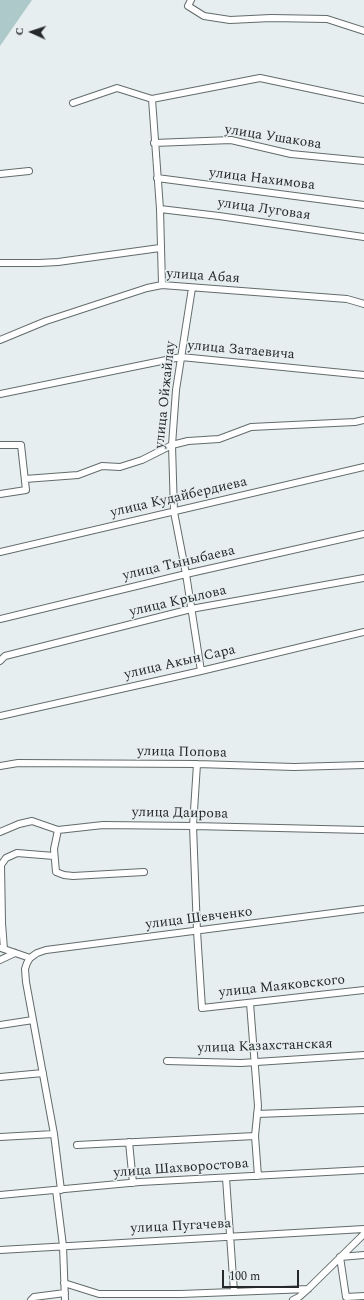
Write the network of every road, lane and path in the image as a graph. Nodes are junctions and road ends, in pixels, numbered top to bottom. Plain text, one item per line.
1 (191, 0) edge
2 (364, 31) edge
3 (152, 99) junction
4 (364, 100) edge
5 (73, 103) dead end
6 (154, 143) junction
7 (364, 161) edge
8 (29, 171) dead end
9 (0, 174) edge
10 (157, 178) junction
11 (364, 205) edge
12 (160, 209) junction
13 (364, 237) edge
14 (160, 248) junction
15 (0, 263) edge
16 (162, 286) junction
17 (192, 288) junction
18 (364, 304) edge
19 (0, 340) edge
20 (181, 357) junction
21 (364, 375) edge
22 (0, 394) edge
23 (364, 420) edge
24 (0, 445) edge
25 (172, 445) junction
26 (364, 467) edge
27 (25, 479) junction
28 (0, 494) edge
29 (174, 512) junction
30 (364, 534) edge
31 (0, 552) edge
32 (186, 574) junction
33 (364, 578) edge
34 (191, 609) junction
35 (0, 619) edge
36 (364, 632) edge
37 (0, 661) edge
38 (201, 672) junction
39 (0, 716) edge
40 (197, 764) junction
41 (364, 765) edge
42 (0, 766) edge
43 (193, 826) junction
44 (58, 830) junction
45 (364, 830) edge
46 (0, 832) edge
47 (54, 856) junction
48 (144, 872) dead end
49 (364, 909) edge
50 (197, 931) junction
51 (2, 948) edge
52 (15, 953) junction
53 (30, 958) junction
54 (0, 960) edge
55 (364, 990) edge
56 (250, 1003) junction
57 (33, 1020) junction
58 (0, 1025) edge
59 (364, 1055) edge
60 (167, 1061) dead end
61 (254, 1062) junction
62 (43, 1073) junction
63 (0, 1077) edge
64 (364, 1110) edge
65 (257, 1114) junction
66 (54, 1134) junction
67 (255, 1136) junction
68 (0, 1137) edge
69 (129, 1142) junction
70 (76, 1145) dead end
71 (364, 1170) edge
72 (258, 1176) junction
73 (226, 1178) junction
74 (134, 1183) junction
75 (59, 1190) junction
76 (0, 1195) edge
77 (364, 1229) edge
78 (364, 1234) edge
79 (230, 1237) junction
80 (63, 1246) junction
81 (0, 1250) edge
82 (364, 1254) edge
83 (340, 1257) junction
84 (64, 1282) junction
85 (308, 1289) junction
86 (234, 1292) junction
87 (65, 1293) junction
88 (364, 1296) edge
89 (111, 1297) edge
90 (31, 1300) edge
91 (65, 1300) edge
92 (293, 1300) edge

1 - 2 street
3 - 4 street
3 - 5 street
3 - 6 street
6 - 7 street, улица Ушакова
6 - 10 street
8 - 9 street
10 - 11 street, улица Нахимова
10 - 12 street
12 - 13 street, улица Луговая
12 - 14 street
14 - 15 street
14 - 16 street
16 - 17 street, улица Абая
16 - 19 street, улица Абая
17 - 18 street, улица Абая
17 - 20 street, улица Ойжайлау
20 - 21 street, улица Затаевича
20 - 22 street, улица Затаевича
20 - 25 street, улица Ойжайлау
23 - 25 street
24 - 27 street
25 - 27 street
25 - 29 street, улица Ойжайлау
26 - 29 street, улица Кудайбердиева
27 - 28 street
29 - 31 street, улица Кудайбердиева
29 - 32 street, улица Ойжайлау
30 - 32 street, улица Тыныбаева
32 - 34 street, улица Ойжайлау
32 - 35 street, улица Тыныбаева
33 - 34 street, улица Крылова
34 - 37 street, улица Крылова
34 - 38 street, улица Ойжайлау
36 - 38 street, улица Акын Сара
38 - 39 street, улица Акын Сара
40 - 41 street, улица Попова
40 - 42 street, улица Попова
40 - 43 street
43 - 44 street, улица Даирова
43 - 45 street, улица Даирова
43 - 50 street
44 - 46 street, улица Даирова
44 - 47 street
47 - 48 street
47 - 51 street
49 - 50 street, улица Шевченко
50 - 53 street, улица Шевченко
50 - 56 street, улица Маяковского
51 - 52 street
52 - 53 street
52 - 54 street
53 - 57 street
55 - 56 street, улица Маяковского
56 - 61 street
57 - 58 street
57 - 62 street
59 - 61 street, улица Казахстанская
60 - 61 street, улица Казахстанская
61 - 65 street
62 - 63 street
62 - 66 street
64 - 65 street
65 - 67 street
66 - 68 street
66 - 75 street
67 - 69 street
67 - 72 street
69 - 70 street
69 - 74 street
71 - 72 street, улица Шахворостова
72 - 73 street, улица Шахворостова
73 - 74 street, улица Шахворостова
73 - 79 street
74 - 75 street, улица Шахворостова
75 - 76 street, улица Шахворостова
75 - 80 street
77 - 79 street, улица Пугачева
78 - 83 street
79 - 80 street, улица Пугачева
79 - 86 street
80 - 81 street, улица Пугачева
80 - 84 street
82 - 83 street
83 - 85 street
83 - 88 street
84 - 87 street
84 - 89 street
85 - 86 street
85 - 92 street
86 - 89 street
87 - 90 street
87 - 91 street

